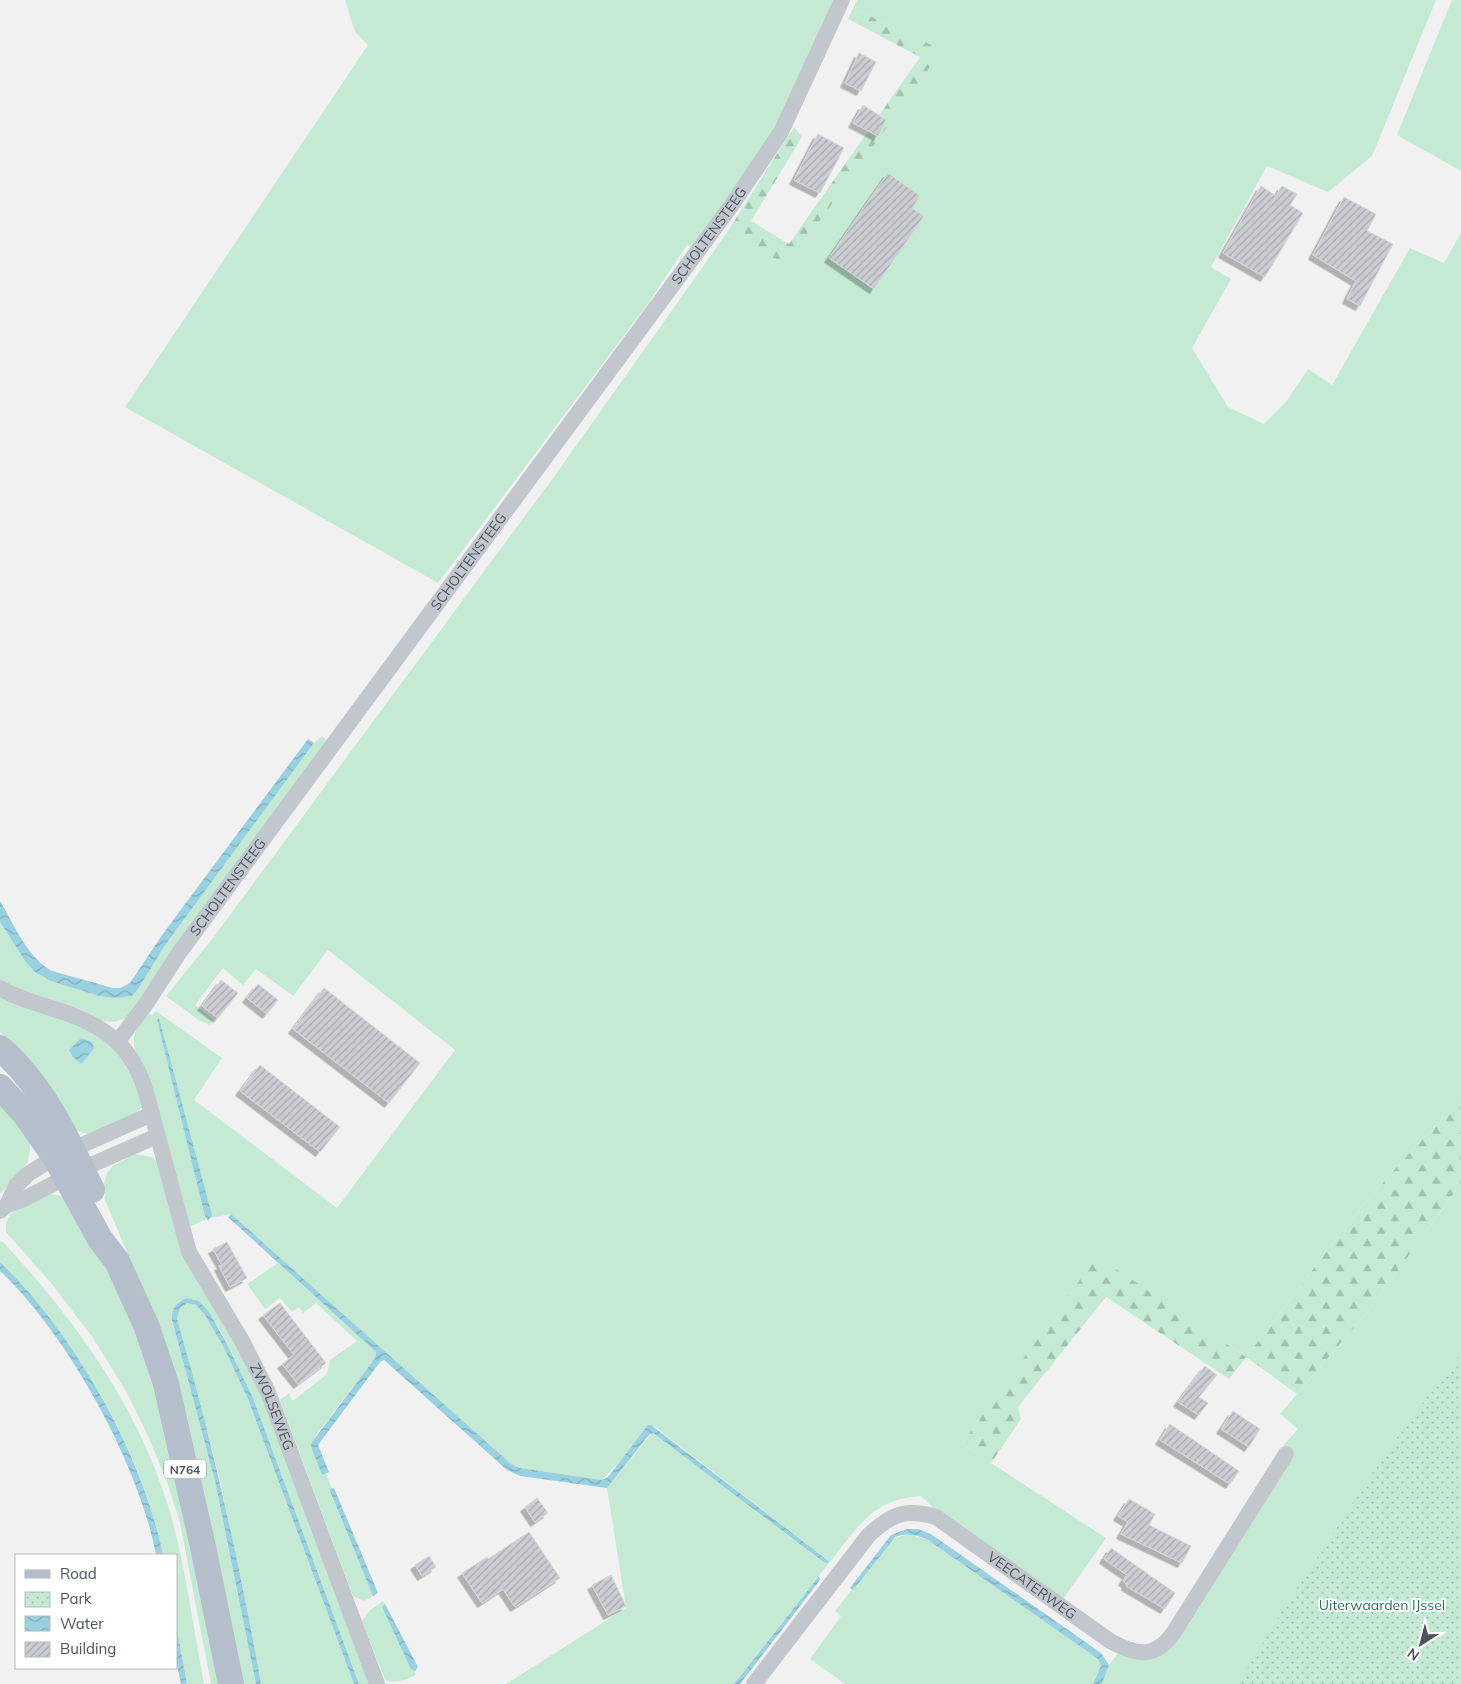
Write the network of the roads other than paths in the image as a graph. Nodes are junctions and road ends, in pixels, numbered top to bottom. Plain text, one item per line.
1 (842, 0) edge
2 (0, 988) edge
3 (118, 1041) junction
4 (0, 1048) edge
5 (0, 1087) edge
6 (152, 1114) junction
7 (157, 1136) junction
8 (69, 1163) junction
9 (4, 1208) edge
10 (1286, 1454) dead end
11 (231, 1684) edge
12 (378, 1684) edge
13 (754, 1684) edge

1 - 3 street, SCHOLTENSTEEG
2 - 3 street
3 - 6 street
4 - 8 main road, N764
5 - 8 main road, N764
6 - 7 street
6 - 8 street
7 - 8 street
7 - 12 street, ZWOLSEWEG
8 - 9 street
8 - 9 street
8 - 11 main road, N764
10 - 13 street, VEECATERWEG

